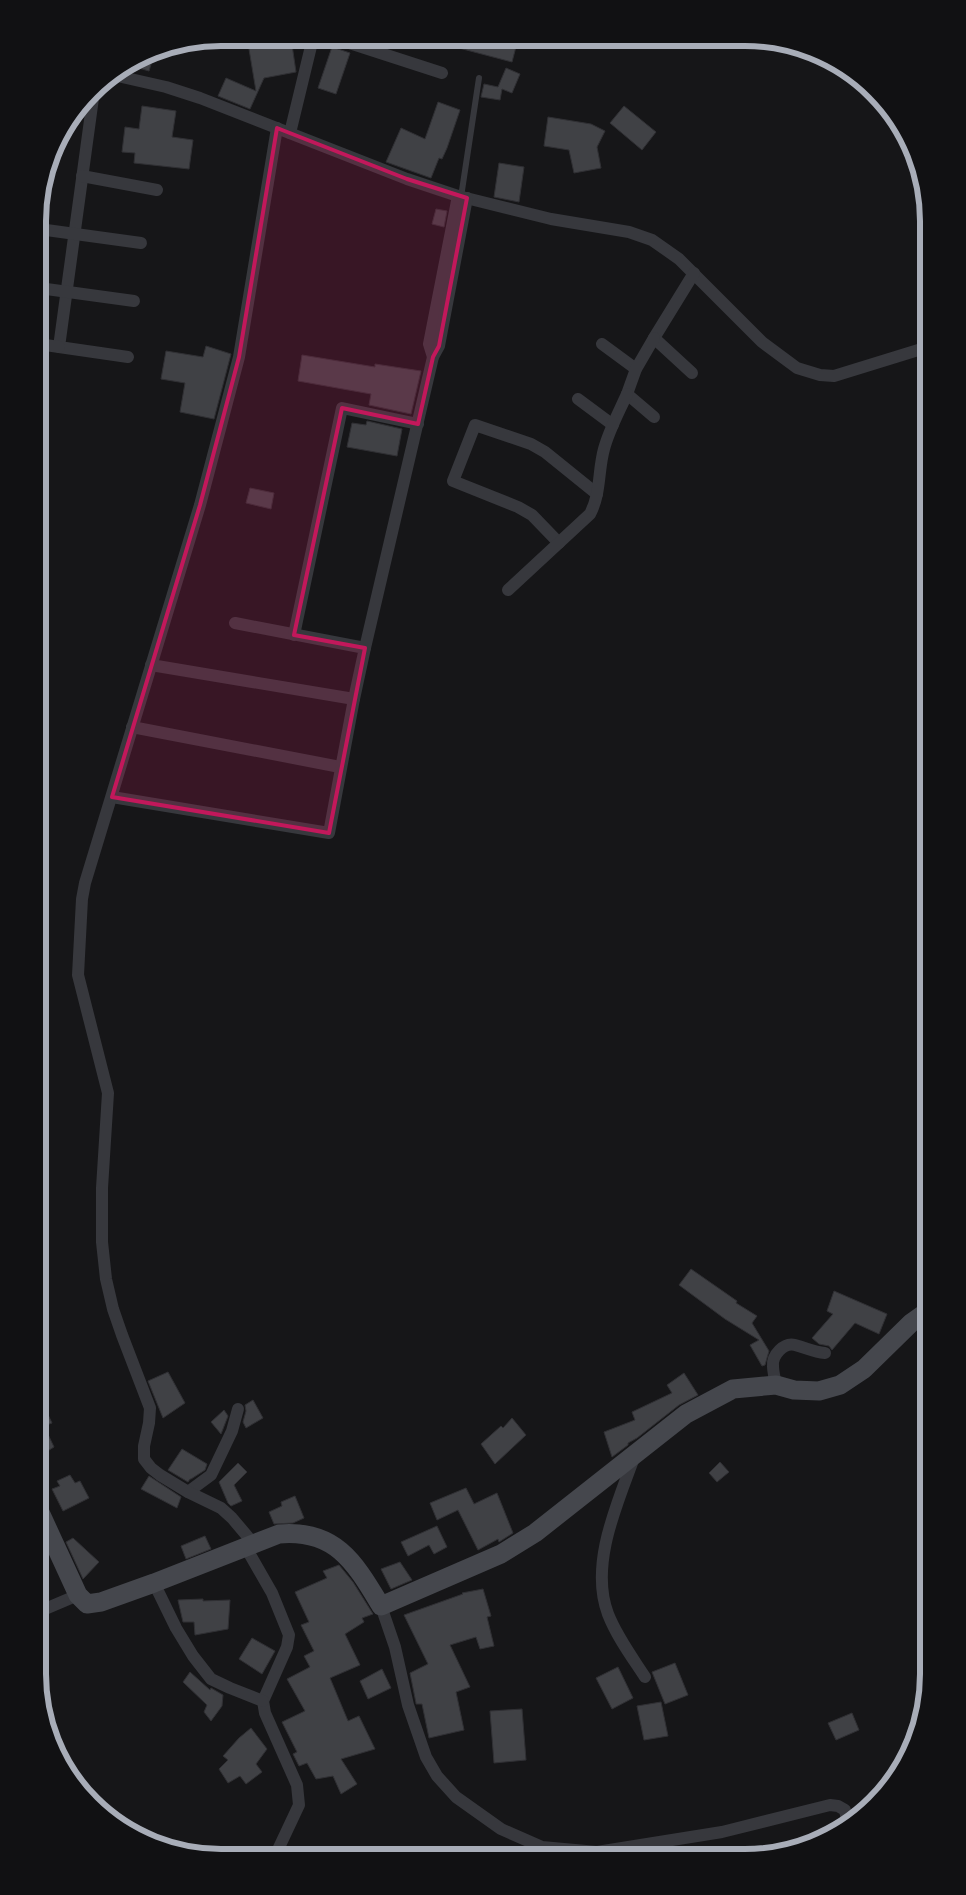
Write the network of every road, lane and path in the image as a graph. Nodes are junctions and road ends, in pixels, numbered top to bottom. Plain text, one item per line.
1 (311, 46) edge
2 (359, 46) edge
3 (442, 73) dead end
4 (123, 77) edge
5 (479, 78) dead end
6 (92, 103) edge
7 (277, 128) junction
8 (290, 133) junction
9 (82, 176) junction
10 (157, 190) dead end
11 (462, 197) junction
12 (47, 230) edge
13 (75, 233) junction
14 (141, 243) dead end
15 (694, 273) junction
16 (47, 289) edge
17 (67, 292) junction
18 (134, 301) dead end
19 (654, 338) junction
20 (602, 344) dead end
21 (47, 345) edge
22 (59, 347) junction
23 (920, 349) edge
24 (128, 357) dead end
25 (636, 369) junction
26 (692, 373) dead end
27 (627, 394) junction
28 (578, 399) dead end
29 (654, 417) dead end
30 (418, 424) junction
31 (612, 425) junction
32 (597, 494) junction
33 (559, 543) junction
34 (508, 590) dead end
35 (235, 623) dead end
36 (294, 635) junction
37 (365, 648) junction
38 (152, 665) junction
39 (354, 700) junction
40 (132, 727) junction
41 (340, 767) junction
42 (112, 797) junction
43 (919, 1317) edge
44 (825, 1353) dead end
45 (776, 1385) junction
46 (238, 1409) dead end
47 (636, 1453) junction
48 (188, 1492) junction
49 (46, 1526) edge
50 (249, 1545) junction
51 (154, 1583) junction
52 (78, 1595) junction
53 (381, 1606) junction
54 (46, 1609) edge
55 (645, 1677) dead end
56 (263, 1701) junction
57 (846, 1816) edge
58 (278, 1849) edge
59 (564, 1849) edge
60 (616, 1849) edge

1 - 8 street
2 - 3 street
4 - 7 street
5 - 11 lane
6 - 9 street
7 - 8 street
7 - 38 street
8 - 11 street
9 - 10 street
9 - 13 street
11 - 15 street
11 - 30 street
12 - 13 street
13 - 14 street
13 - 17 street
15 - 19 street
15 - 23 street
16 - 17 street
17 - 18 street
17 - 22 street
19 - 25 street
19 - 26 street
20 - 25 street
21 - 22 street
22 - 24 street
25 - 27 street
27 - 29 street
27 - 31 street
28 - 31 street
30 - 36 street
30 - 37 street
31 - 32 street
32 - 33 street
32 - 33 street
33 - 34 street
35 - 36 street
36 - 37 street
37 - 39 street
38 - 39 street
38 - 40 street
39 - 41 street
40 - 41 street
40 - 42 street
41 - 42 street
42 - 48 street
43 - 45 street
44 - 45 street
45 - 47 street
46 - 48 street
47 - 53 street
47 - 55 street
48 - 50 street
49 - 52 street
50 - 51 street
50 - 53 street
50 - 56 street
51 - 52 street
51 - 56 street
52 - 54 street
53 - 59 street
56 - 58 street
57 - 60 street

